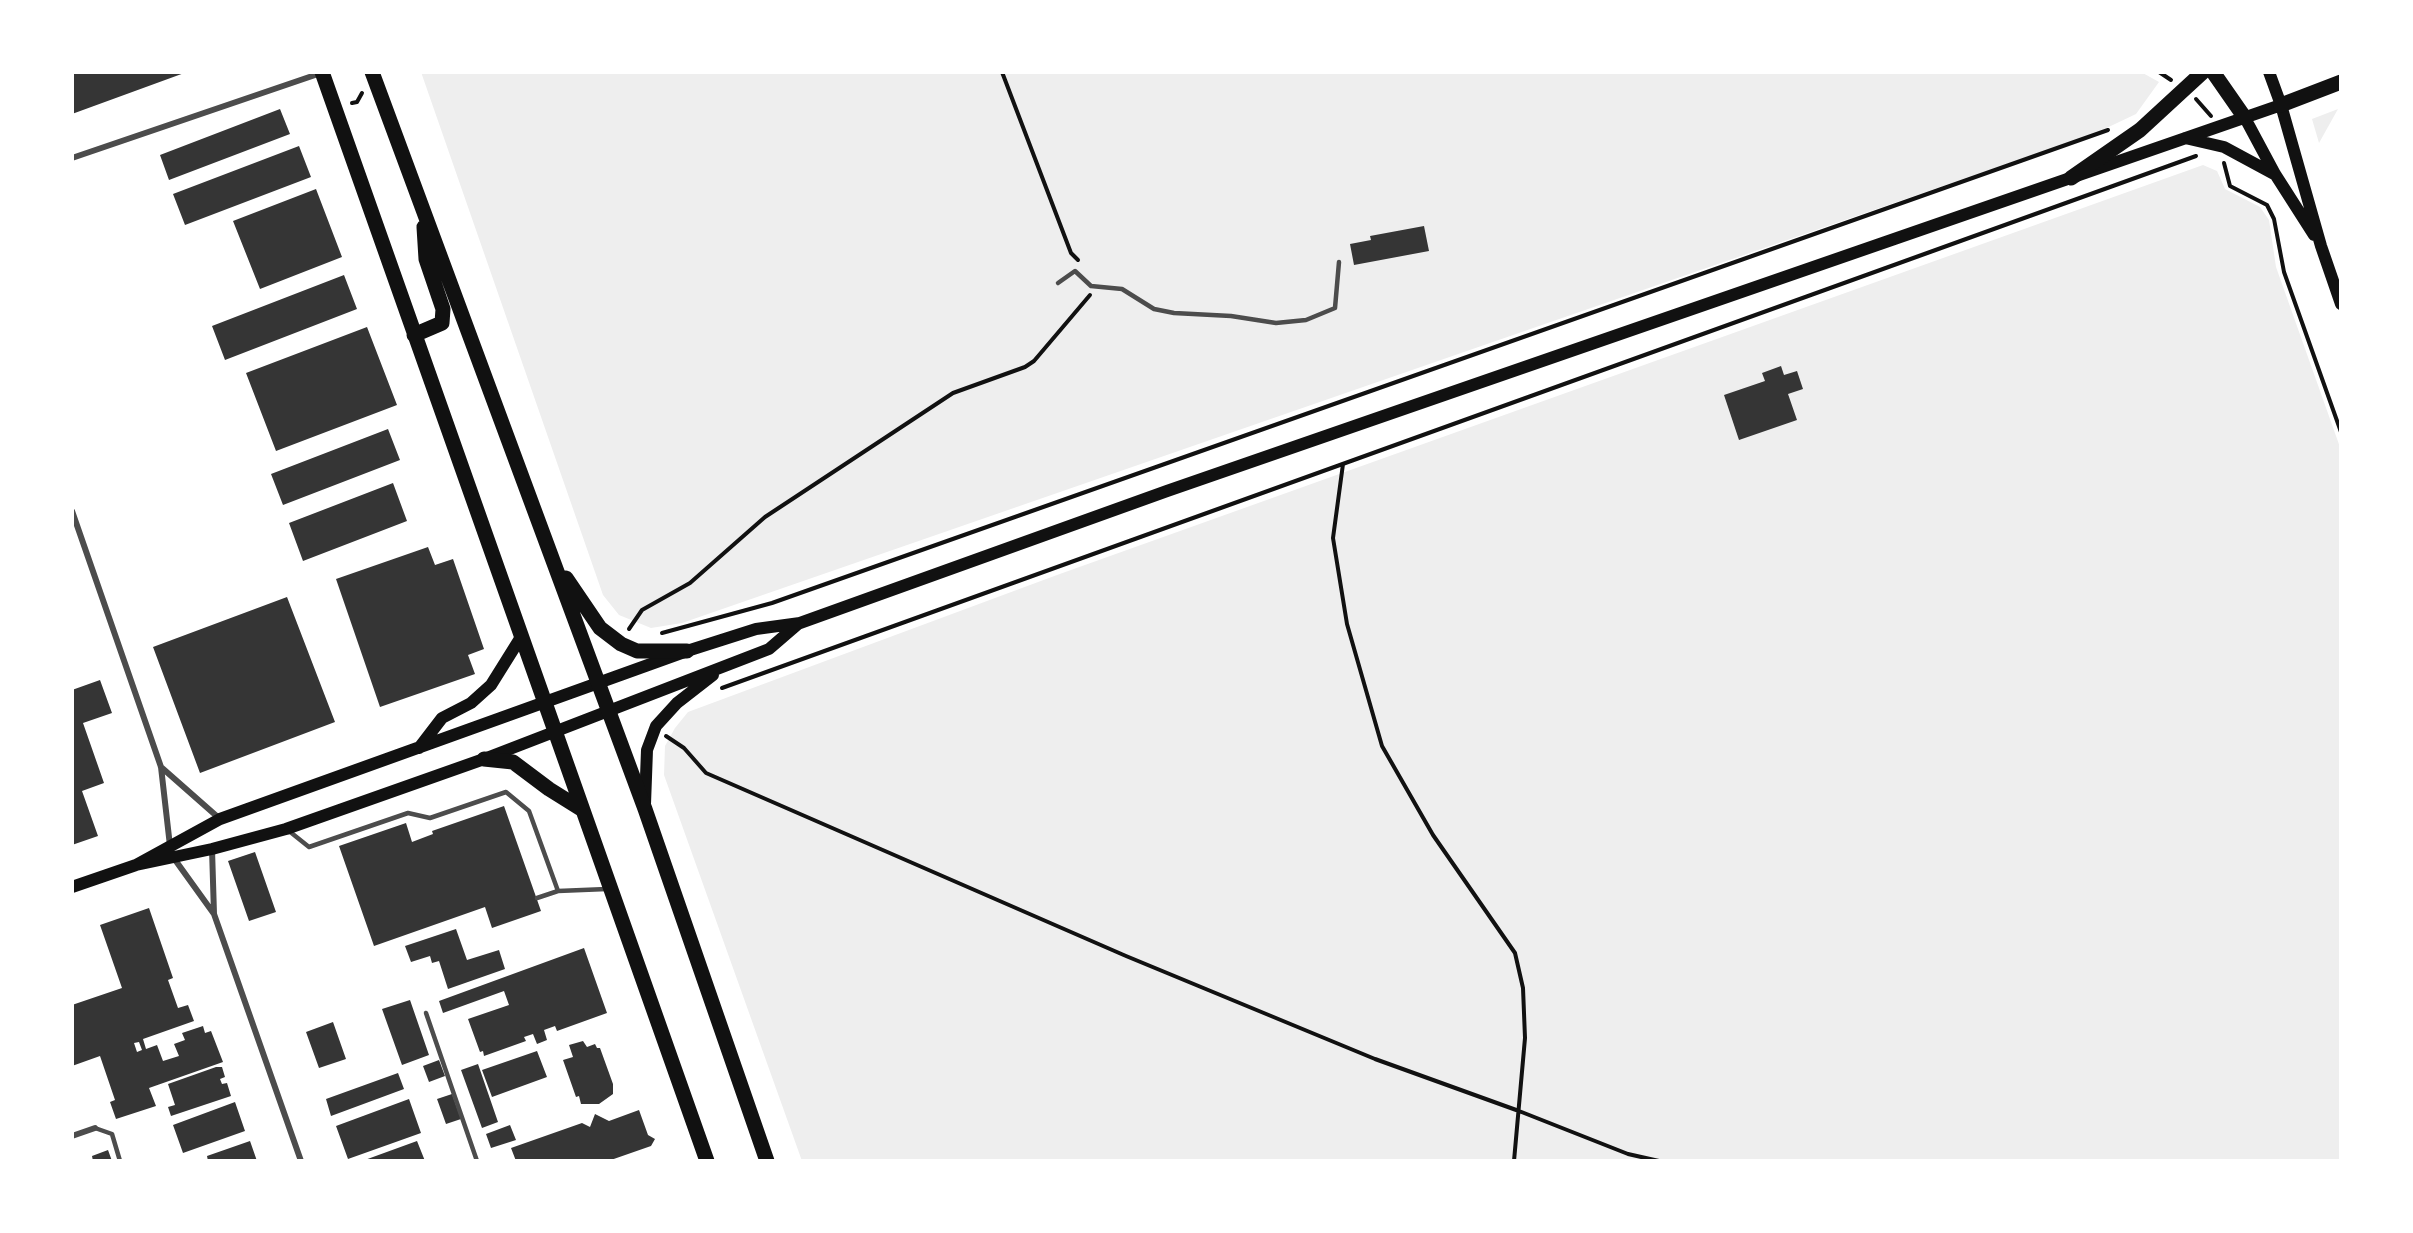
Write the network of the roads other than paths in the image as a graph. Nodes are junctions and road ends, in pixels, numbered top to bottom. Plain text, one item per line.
1 (372, 72) edge
2 (2203, 72) edge
3 (2213, 72) edge
4 (2269, 72) edge
5 (322, 73) edge
6 (2341, 81) edge
7 (2281, 105) junction
8 (2245, 118) junction
9 (2185, 138) junction
10 (72, 158) edge
11 (2275, 174) junction
12 (2071, 178) junction
13 (423, 211) junction
14 (2321, 246) junction
15 (1339, 262) dead end
16 (1058, 283) dead end
17 (2341, 304) edge
18 (414, 335) junction
19 (72, 511) edge
20 (550, 553) junction
21 (800, 623) junction
22 (521, 637) junction
23 (687, 651) junction
24 (723, 667) junction
25 (598, 683) junction
26 (544, 703) junction
27 (609, 711) junction
28 (554, 732) junction
29 (418, 749) junction
30 (484, 759) junction
31 (161, 766) junction
32 (581, 809) junction
33 (645, 809) junction
34 (220, 819) junction
35 (286, 829) junction
36 (212, 849) junction
37 (172, 852) junction
38 (72, 887) edge
39 (609, 888) junction
40 (558, 891) junction
41 (537, 898) dead end
42 (214, 915) junction
43 (426, 1013) dead end
44 (95, 1128) joint
45 (72, 1136) edge
46 (120, 1161) edge
47 (301, 1161) edge
48 (477, 1161) edge
49 (707, 1161) edge
50 (767, 1161) edge

1 - 13 main road
2 - 12 main road
3 - 8 main road
4 - 7 main road
5 - 10 street
5 - 18 main road
6 - 7 main road
7 - 8 main road
7 - 14 main road
8 - 9 main road
8 - 11 main road
9 - 11 main road
9 - 12 main road
11 - 14 main road
12 - 21 main road
13 - 18 main road
13 - 20 main road
14 - 17 main road
15 - 16 lane
18 - 22 main road
19 - 31 street
20 - 23 main road
20 - 25 main road
21 - 23 main road
21 - 24 main road
22 - 26 main road
22 - 29 main road
23 - 25 main road
24 - 27 main road
24 - 33 main road
25 - 26 main road
25 - 27 main road
26 - 28 main road
26 - 29 main road
27 - 28 main road
27 - 33 main road
28 - 30 main road
28 - 32 main road
29 - 34 main road
30 - 32 main road
30 - 35 main road
31 - 34 street
31 - 37 street
32 - 39 main road
33 - 50 main road
34 - 37 main road
35 - 36 main road
35 - 40 lane
36 - 37 main road
36 - 42 street
37 - 38 main road
37 - 42 street
39 - 40 lane
39 - 49 main road
40 - 41 lane
42 - 47 street
43 - 48 lane
44 - 45 street
44 - 46 lane

